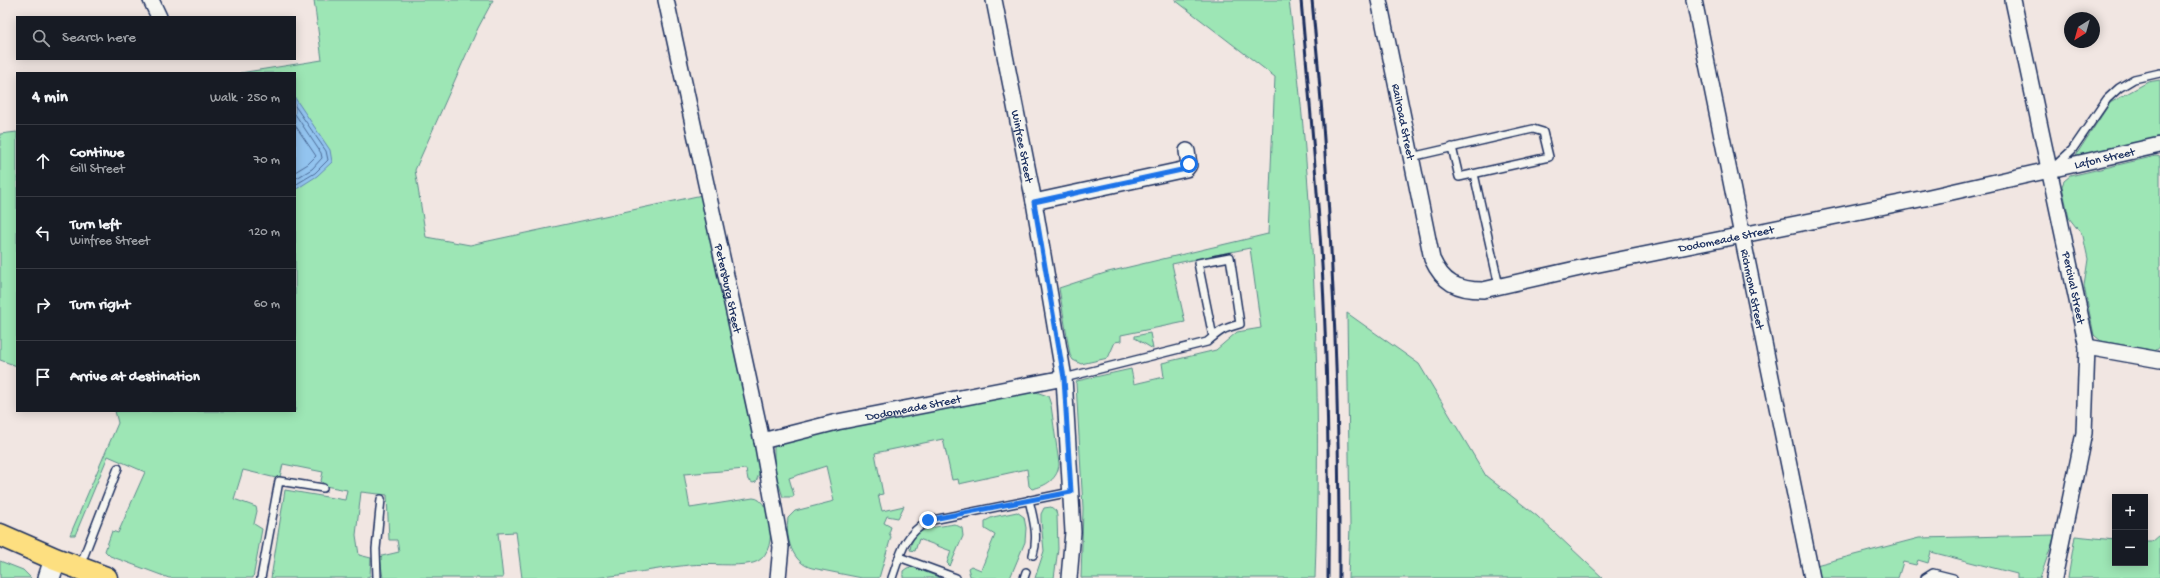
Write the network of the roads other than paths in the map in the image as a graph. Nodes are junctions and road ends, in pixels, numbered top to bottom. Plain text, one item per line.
1 (151, 0) edge
2 (666, 0) edge
3 (994, 0) edge
4 (1379, 0) edge
5 (1694, 0) edge
6 (2013, 0) edge
7 (159, 16) edge
8 (2160, 73) edge
9 (2160, 145) edge
10 (1452, 147) junction
11 (1186, 151) dead end
12 (1411, 157) junction
13 (2049, 170) junction
14 (1474, 174) junction
15 (1034, 202) junction
16 (1741, 234) junction
17 (1429, 243) joint
18 (1499, 286) junction
19 (1213, 337) junction
20 (2087, 347) junction
21 (2160, 360) edge
22 (1064, 378) junction
23 (762, 441) junction
24 (118, 468) dead end
25 (323, 488) dead end
26 (1071, 492) junction
27 (381, 499) dead end
28 (1029, 500) junction
29 (0, 536) edge
30 (1033, 555) dead end
31 (899, 557) junction
32 (79, 568) junction
33 (52, 569) edge
34 (106, 578) edge
35 (261, 578) edge
36 (378, 578) edge
37 (778, 578) edge
38 (892, 578) edge
39 (956, 578) edge
40 (1069, 578) edge
41 (1812, 578) edge
42 (1925, 578) edge
43 (1953, 578) edge
44 (2054, 578) edge

1 - 7 street
2 - 23 street, Petersburg Street
3 - 15 street, Winfree Street
4 - 12 street, Railroad Street
5 - 16 street, Richmond Street
6 - 13 street, Percival Street
8 - 13 lane
9 - 13 street, Lafon Street
10 - 12 lane
10 - 14 lane
10 - 14 lane
11 - 15 street
12 - 17 street, Railroad Street
13 - 16 street, Dodomeade Street
13 - 20 street, Percival Street
14 - 18 lane
15 - 22 street, Winfree Street
16 - 18 street, Dodomeade Street
16 - 41 street, Richmond Street
17 - 18 street, Dodomeade Street
19 - 19 lane
19 - 22 lane
20 - 21 street
20 - 44 street, Percival Street
22 - 23 street, Dodomeade Street
22 - 26 street, Winfree Street
23 - 37 street, Petersburg Street
24 - 32 lane
25 - 35 lane
26 - 28 lane
26 - 40 street, Winfree Street
27 - 36 lane
28 - 30 lane
28 - 31 lane
29 - 33 main road
31 - 38 lane
31 - 39 lane
32 - 33 main road
32 - 34 main road
42 - 43 lane

